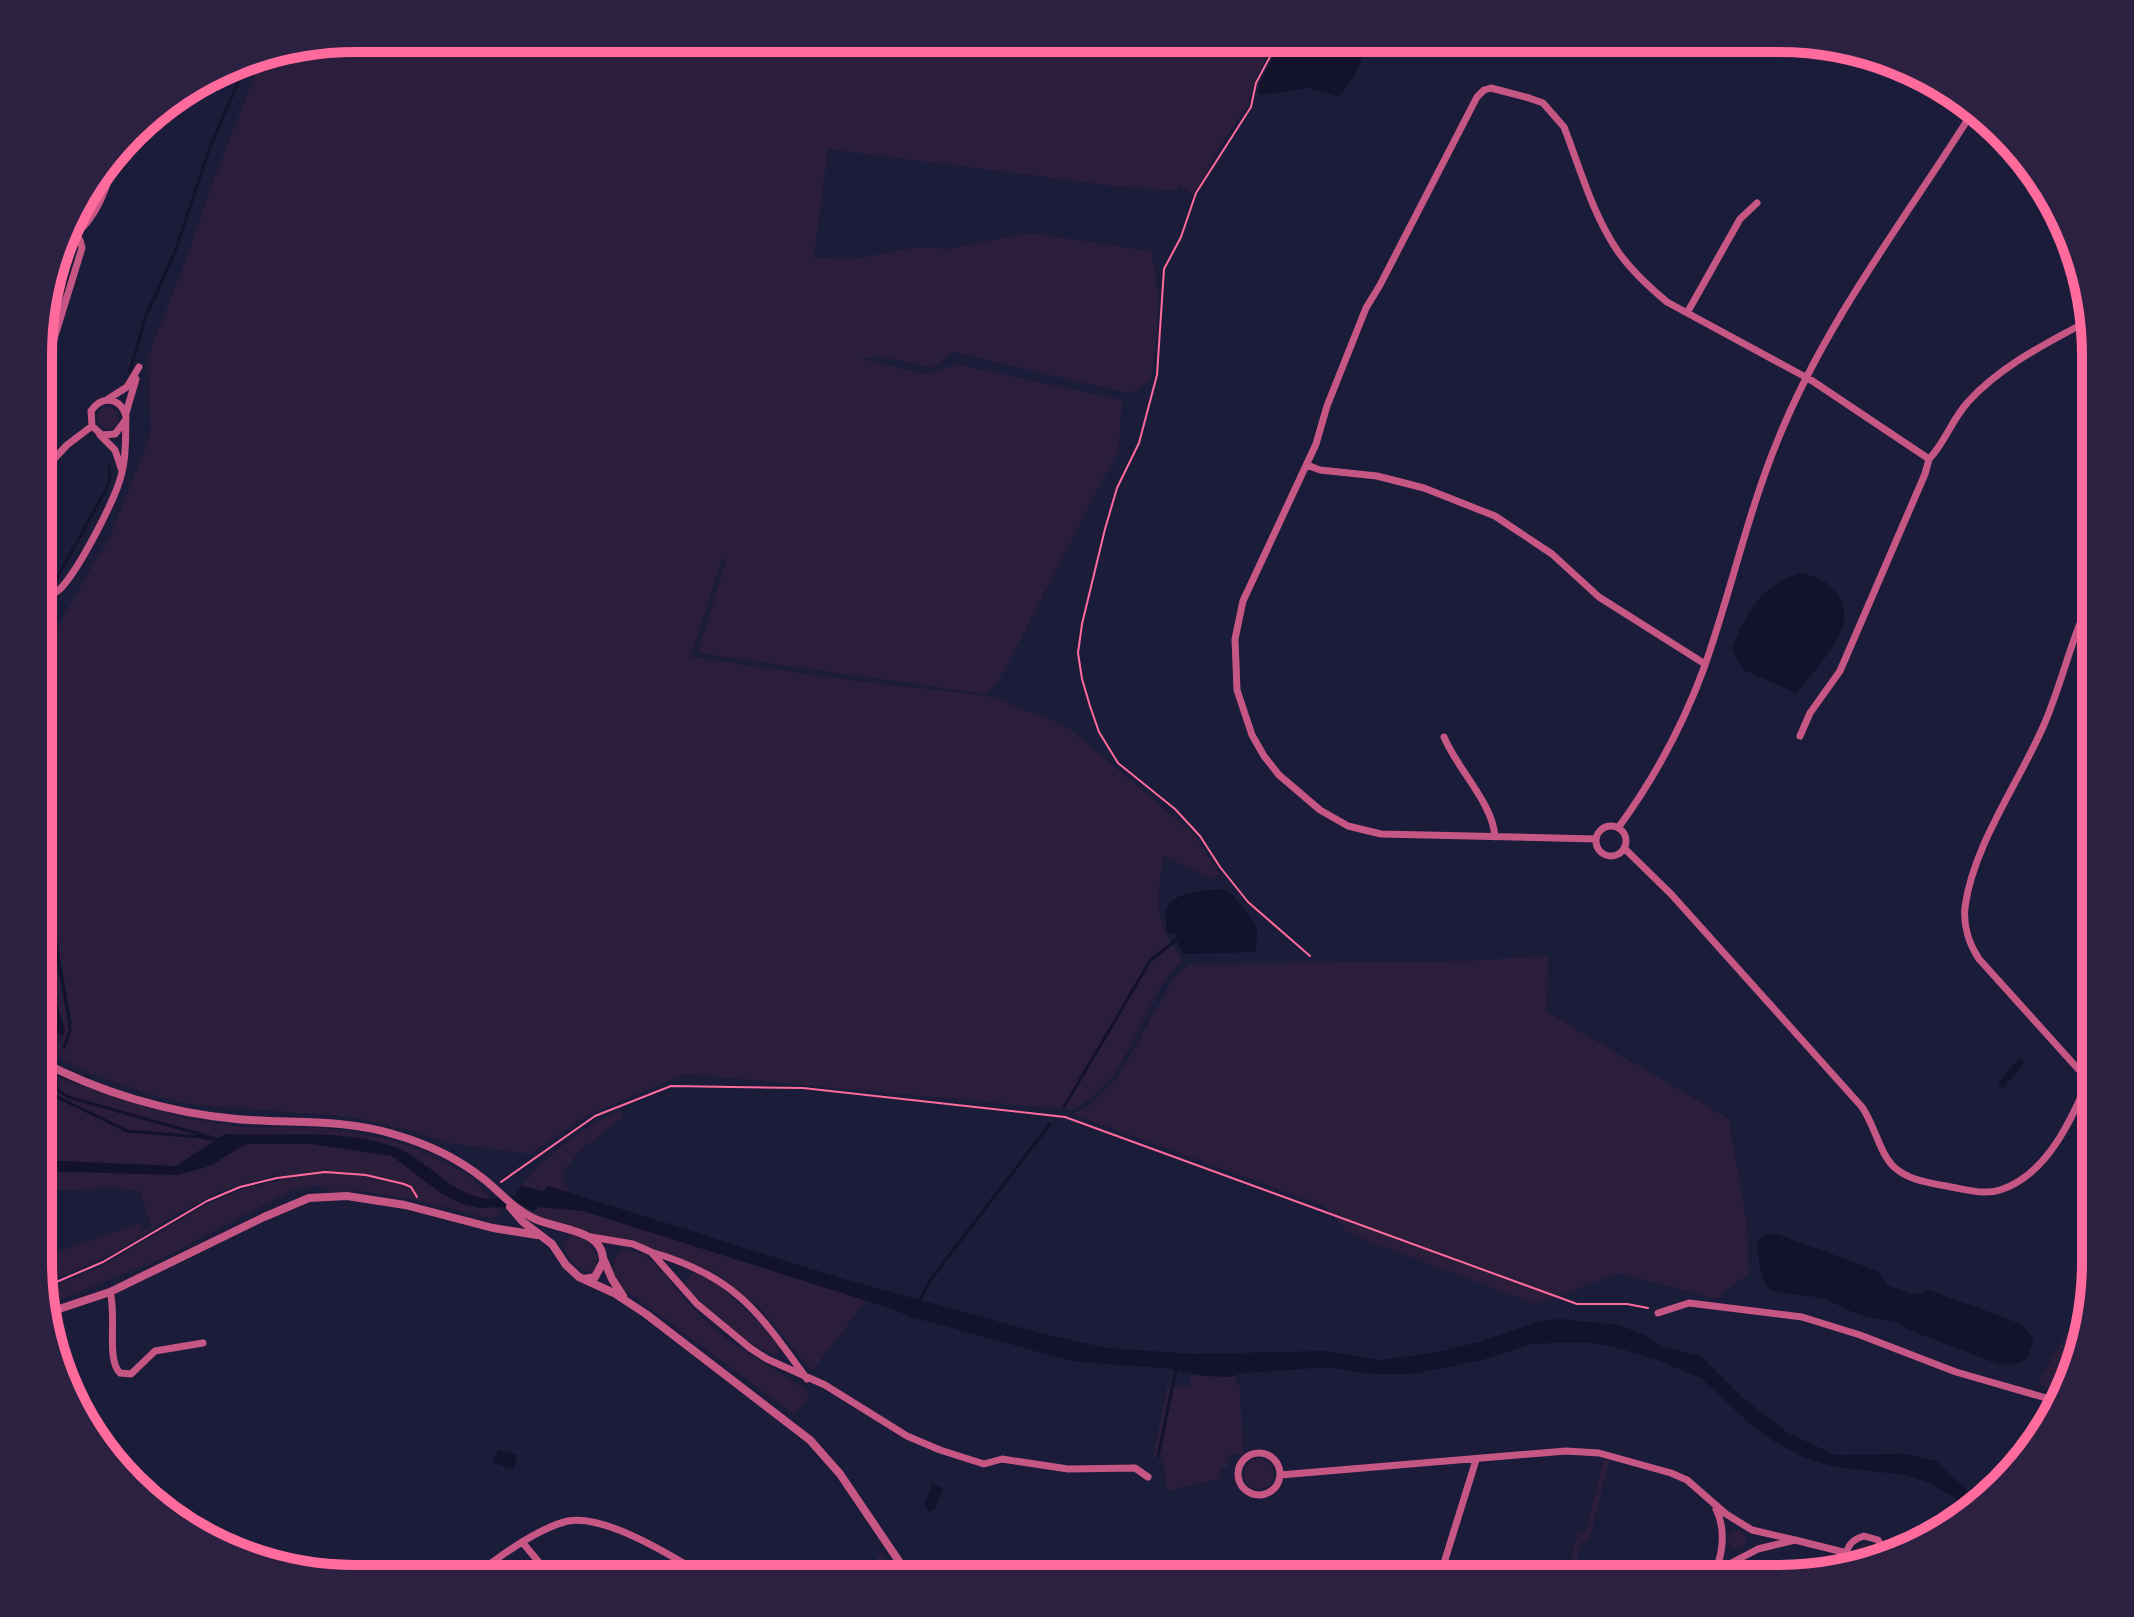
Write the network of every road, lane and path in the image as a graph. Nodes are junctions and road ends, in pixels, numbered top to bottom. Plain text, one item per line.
1 (1273, 52) edge
2 (1968, 118) edge
3 (108, 179) edge
4 (1757, 203) dead end
5 (80, 228) edge
6 (2054, 231) dead end
7 (75, 239) edge
8 (2061, 245) edge
9 (1687, 313) junction
10 (2080, 325) edge
11 (53, 342) edge
12 (1806, 377) junction
13 (102, 401) junction
14 (126, 418) junction
15 (92, 426) junction
16 (99, 433) junction
17 (1929, 459) junction
18 (52, 461) edge
19 (1307, 465) junction
20 (122, 474) junction
21 (52, 595) edge
22 (2082, 619) edge
23 (1705, 664) junction
24 (1800, 736) dead end
25 (1444, 737) dead end
26 (1618, 828) junction
27 (1495, 837) junction
28 (1596, 839) junction
29 (1624, 848) junction
30 (1310, 956) dead end
31 (52, 1065) edge
32 (2082, 1072) edge
33 (2082, 1094) edge
34 (496, 1190) junction
35 (420, 1209) junction
36 (516, 1210) junction
37 (523, 1222) junction
38 (550, 1225) junction
39 (493, 1228) junction
40 (570, 1231) junction
41 (541, 1236) junction
42 (590, 1237) junction
43 (619, 1243) junction
44 (651, 1252) junction
45 (560, 1256) junction
46 (604, 1257) junction
47 (584, 1279) junction
48 (53, 1283) edge
49 (110, 1292) junction
50 (626, 1299) junction
51 (56, 1310) edge
52 (1658, 1313) joint
53 (203, 1343) dead end
54 (807, 1379) junction
55 (2049, 1399) edge
56 (1476, 1460) junction
57 (1280, 1475) junction
58 (1148, 1477) dead end
59 (1714, 1503) junction
60 (1795, 1540) junction
61 (523, 1543) junction
62 (1882, 1547) edge
63 (1847, 1553) junction
64 (1847, 1557) edge
65 (491, 1565) edge
66 (541, 1565) edge
67 (685, 1565) edge
68 (902, 1565) edge
69 (1444, 1565) edge
70 (1717, 1565) edge
71 (1727, 1565) edge

1 - 30 path
2 - 12 street
3 - 5 street
4 - 9 street
6 - 8 street
7 - 11 street
9 - 12 street
9 - 19 street
10 - 17 street
12 - 17 street
12 - 23 street
13 - 14 street
13 - 14 street
13 - 15 street
14 - 16 street
14 - 20 street
15 - 16 street
15 - 18 street
16 - 20 street
17 - 24 street
19 - 23 street
19 - 27 street
20 - 21 street
22 - 32 street
23 - 26 street
25 - 27 street
26 - 28 street
26 - 29 street
27 - 28 street
28 - 29 street
29 - 33 street
31 - 34 street
34 - 36 street
34 - 52 path
35 - 39 street
35 - 48 path
35 - 49 street
36 - 37 street
36 - 38 street
37 - 38 street
37 - 39 street
37 - 41 street
38 - 40 street
39 - 41 street
40 - 42 street
40 - 45 street
41 - 45 street
42 - 43 street
42 - 46 street
43 - 44 street
43 - 46 street
44 - 54 street
44 - 54 street
45 - 47 street
46 - 47 street
46 - 50 street
47 - 50 street
49 - 51 street
49 - 53 street
50 - 68 street
52 - 55 street
54 - 58 street
56 - 57 street
56 - 59 street
56 - 69 street
57 - 57 street
59 - 60 street
59 - 70 street
60 - 63 street
60 - 71 street
61 - 65 street
61 - 66 street
61 - 67 street
62 - 63 street
63 - 64 street

